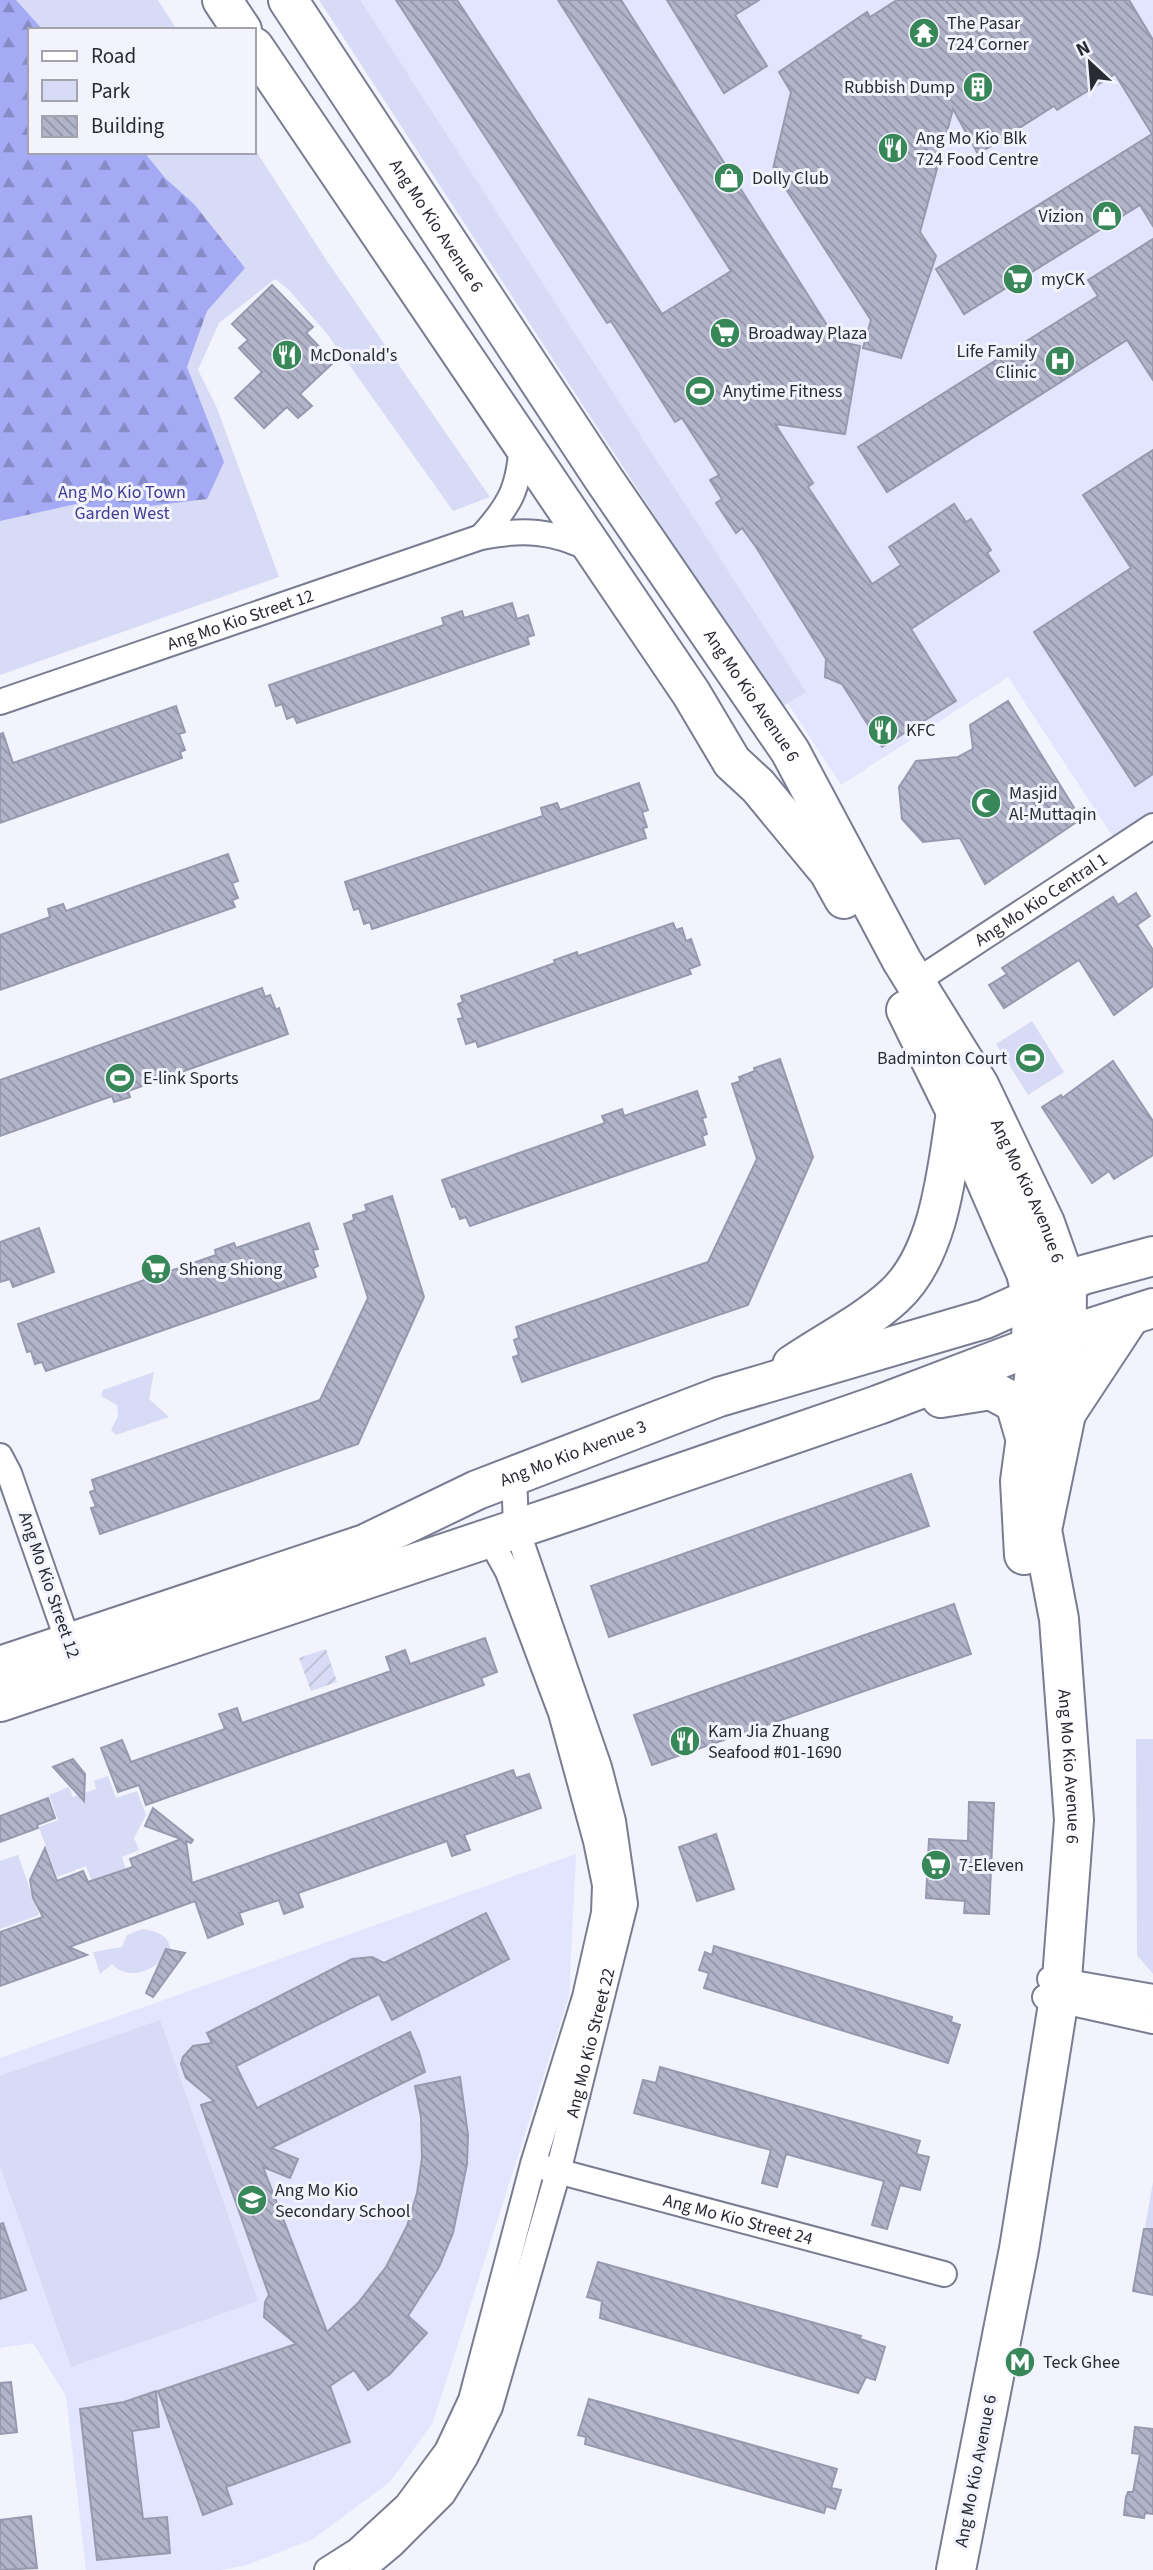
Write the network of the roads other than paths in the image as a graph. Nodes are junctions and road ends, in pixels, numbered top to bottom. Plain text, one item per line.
1 (222, 0) edge
2 (288, 0) edge
3 (241, 28) edge
4 (256, 50) edge
5 (522, 443) junction
6 (481, 537) junction
7 (596, 553) junction
8 (0, 702) edge
9 (1153, 826) edge
10 (918, 976) junction
11 (956, 1112) junction
12 (1045, 1223) junction
13 (1153, 1250) edge
14 (1153, 1256) edge
15 (1067, 1285) junction
16 (1032, 1299) junction
17 (1142, 1312) edge
18 (1068, 1337) junction
19 (1031, 1347) junction
20 (758, 1387) junction
21 (878, 1405) junction
22 (1066, 1414) junction
23 (1024, 1434) junction
24 (0, 1456) edge
25 (514, 1475) junction
26 (503, 1533) junction
27 (246, 1602) junction
28 (74, 1659) junction
29 (0, 1666) edge
30 (0, 1702) edge
31 (1051, 1988) junction
32 (1153, 1997) edge
33 (1153, 2021) edge
34 (533, 2164) junction
35 (558, 2172) junction
36 (944, 2274) dead end
37 (327, 2570) edge
38 (362, 2570) edge
39 (941, 2570) edge
40 (956, 2570) edge

1 - 3 main road
2 - 10 main road, Ang Mo Kio Avenue 6
4 - 5 main road, Ang Mo Kio Avenue 6
5 - 6 street
5 - 7 main road, Ang Mo Kio Avenue 6
6 - 7 street, Ang Mo Kio Street 12
6 - 8 street, Ang Mo Kio Street 12
7 - 11 main road, Ang Mo Kio Avenue 6
9 - 10 street, Ang Mo Kio Central 1
10 - 12 main road, Ang Mo Kio Avenue 6
11 - 16 main road, Ang Mo Kio Avenue 6
11 - 20 main road
12 - 13 main road
12 - 15 main road, Ang Mo Kio Avenue 6
14 - 15 main road, Ang Mo Kio Avenue 3
15 - 16 main road, Ang Mo Kio Avenue 3
15 - 18 main road, Ang Mo Kio Avenue 6
16 - 19 main road, Ang Mo Kio Avenue 6
16 - 20 main road, Ang Mo Kio Avenue 3
17 - 18 main road, Ang Mo Kio Avenue 3
17 - 22 main road
18 - 19 main road, Ang Mo Kio Avenue 3
18 - 22 main road, Ang Mo Kio Avenue 6
19 - 21 main road, Ang Mo Kio Avenue 3
19 - 23 main road, Ang Mo Kio Avenue 6
20 - 25 main road, Ang Mo Kio Avenue 3
21 - 23 main road
21 - 26 main road, Ang Mo Kio Avenue 3
22 - 31 main road, Ang Mo Kio Avenue 6
23 - 31 main road, Ang Mo Kio Avenue 6
24 - 28 street, Ang Mo Kio Street 12
25 - 26 street, Ang Mo Kio Street 22
25 - 27 main road, Ang Mo Kio Avenue 3
26 - 27 main road, Ang Mo Kio Avenue 3
26 - 34 street, Ang Mo Kio Street 22
26 - 35 street, Ang Mo Kio Street 22
27 - 28 main road, Ang Mo Kio Avenue 3
28 - 29 main road, Ang Mo Kio Avenue 3
28 - 30 main road, Ang Mo Kio Avenue 3
31 - 32 street
31 - 33 street
31 - 39 main road, Ang Mo Kio Avenue 6
31 - 40 main road, Ang Mo Kio Avenue 6
34 - 35 street, Ang Mo Kio Street 24
34 - 37 street, Ang Mo Kio Street 22
35 - 36 street, Ang Mo Kio Street 24
35 - 38 street, Ang Mo Kio Street 22

